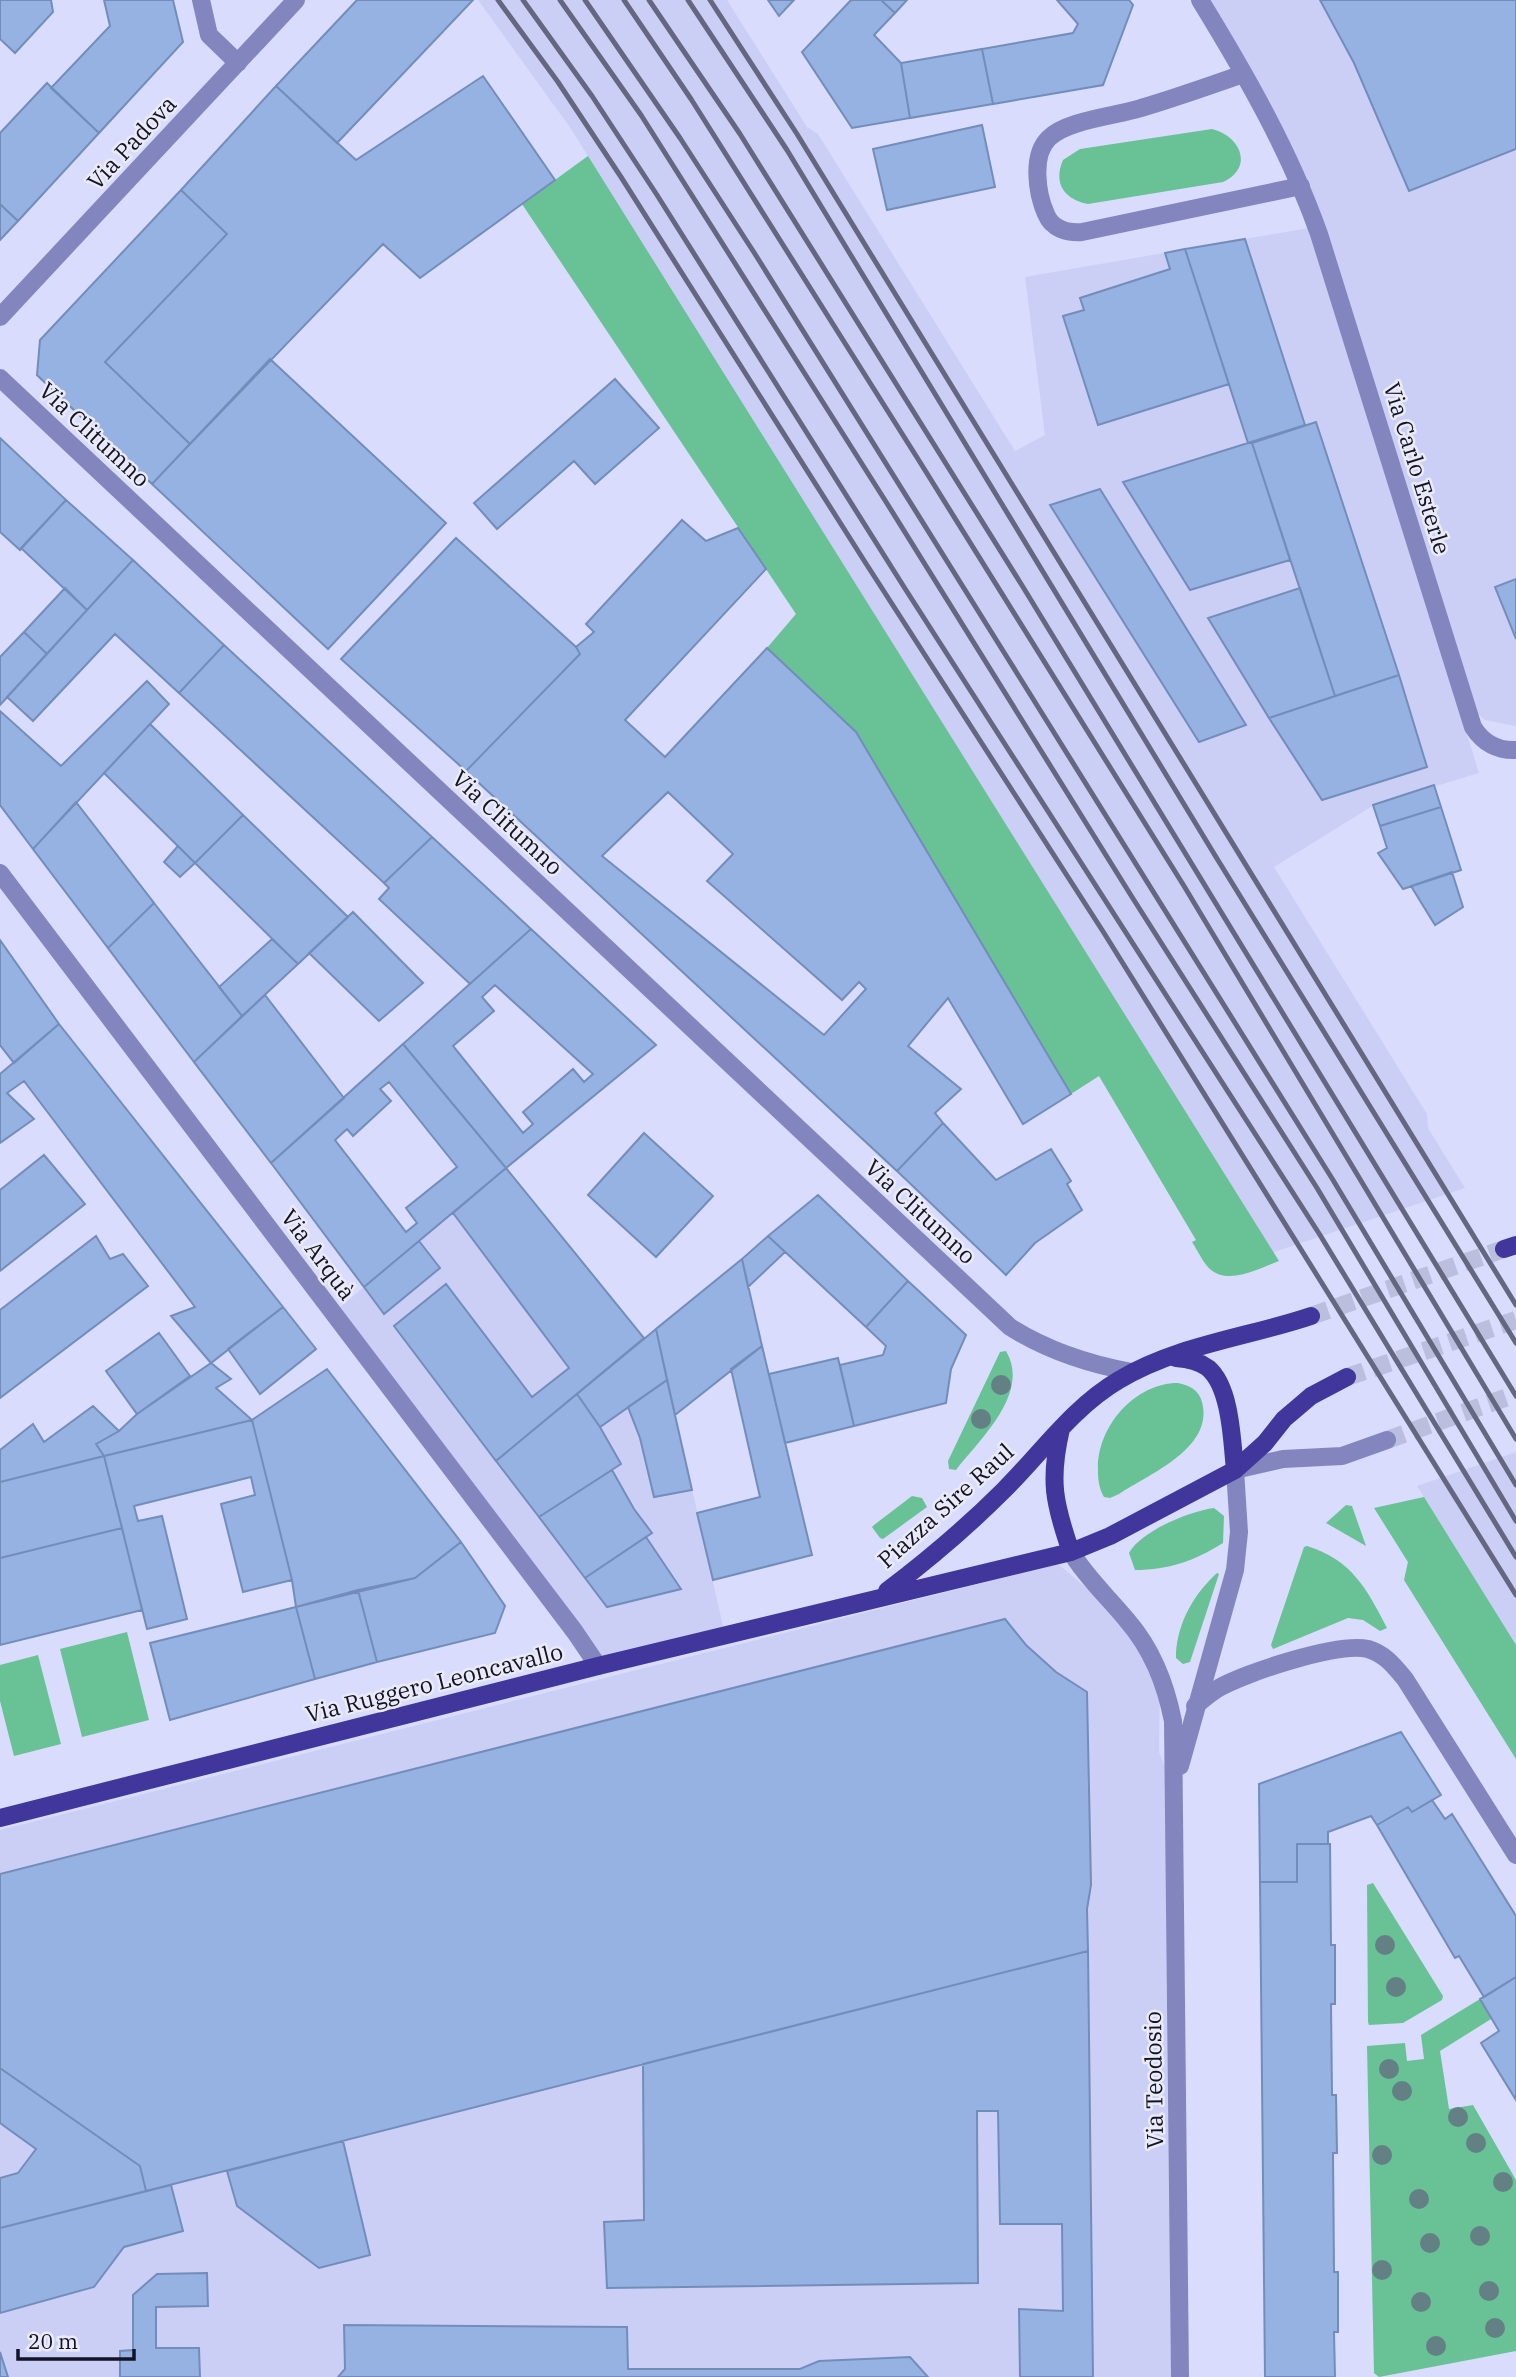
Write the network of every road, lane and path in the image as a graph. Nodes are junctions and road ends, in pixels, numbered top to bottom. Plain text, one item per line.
1 (201, 0) edge
2 (296, 0) edge
3 (1200, 0) edge
4 (238, 64) junction
5 (1243, 74) junction
6 (1301, 186) junction
7 (0, 317) edge
8 (0, 378) edge
9 (1511, 750) edge
10 (0, 873) edge
11 (1311, 1316) tunnel mouth
12 (1169, 1357) junction
13 (1132, 1373) junction
14 (1347, 1377) tunnel mouth
15 (1061, 1429) junction
16 (1387, 1440) tunnel mouth
17 (1235, 1470) junction
18 (1071, 1552) junction
19 (881, 1596) junction
20 (598, 1666) junction
21 (1195, 1706) junction
22 (1175, 1783) junction
23 (0, 1818) edge
24 (1516, 1855) edge
25 (1180, 2377) edge

1 - 4 street
2 - 4 street, Via Padova
3 - 5 street, Via Carlo Esterle
4 - 7 street, Via Padova
5 - 6 street, Via Carlo Esterle
5 - 6 street
6 - 9 street, Via Carlo Esterle
8 - 13 street, Via Clitumno
10 - 20 street, Via Arquà
11 - 12 main road, Piazza Sire Raul
12 - 13 main road, Piazza Sire Raul
12 - 17 main road
13 - 15 main road, Piazza Sire Raul
14 - 17 main road, Piazza Sire Raul
15 - 18 main road
15 - 19 main road, Piazza Sire Raul
16 - 17 street
17 - 18 main road, Piazza Sire Raul
17 - 21 street
18 - 19 main road, Piazza Sire Raul
18 - 22 street
19 - 20 main road, Via Ruggero Leoncavallo
20 - 23 main road, Via Ruggero Leoncavallo
21 - 22 street
21 - 24 street
22 - 25 street, Via Teodosio

